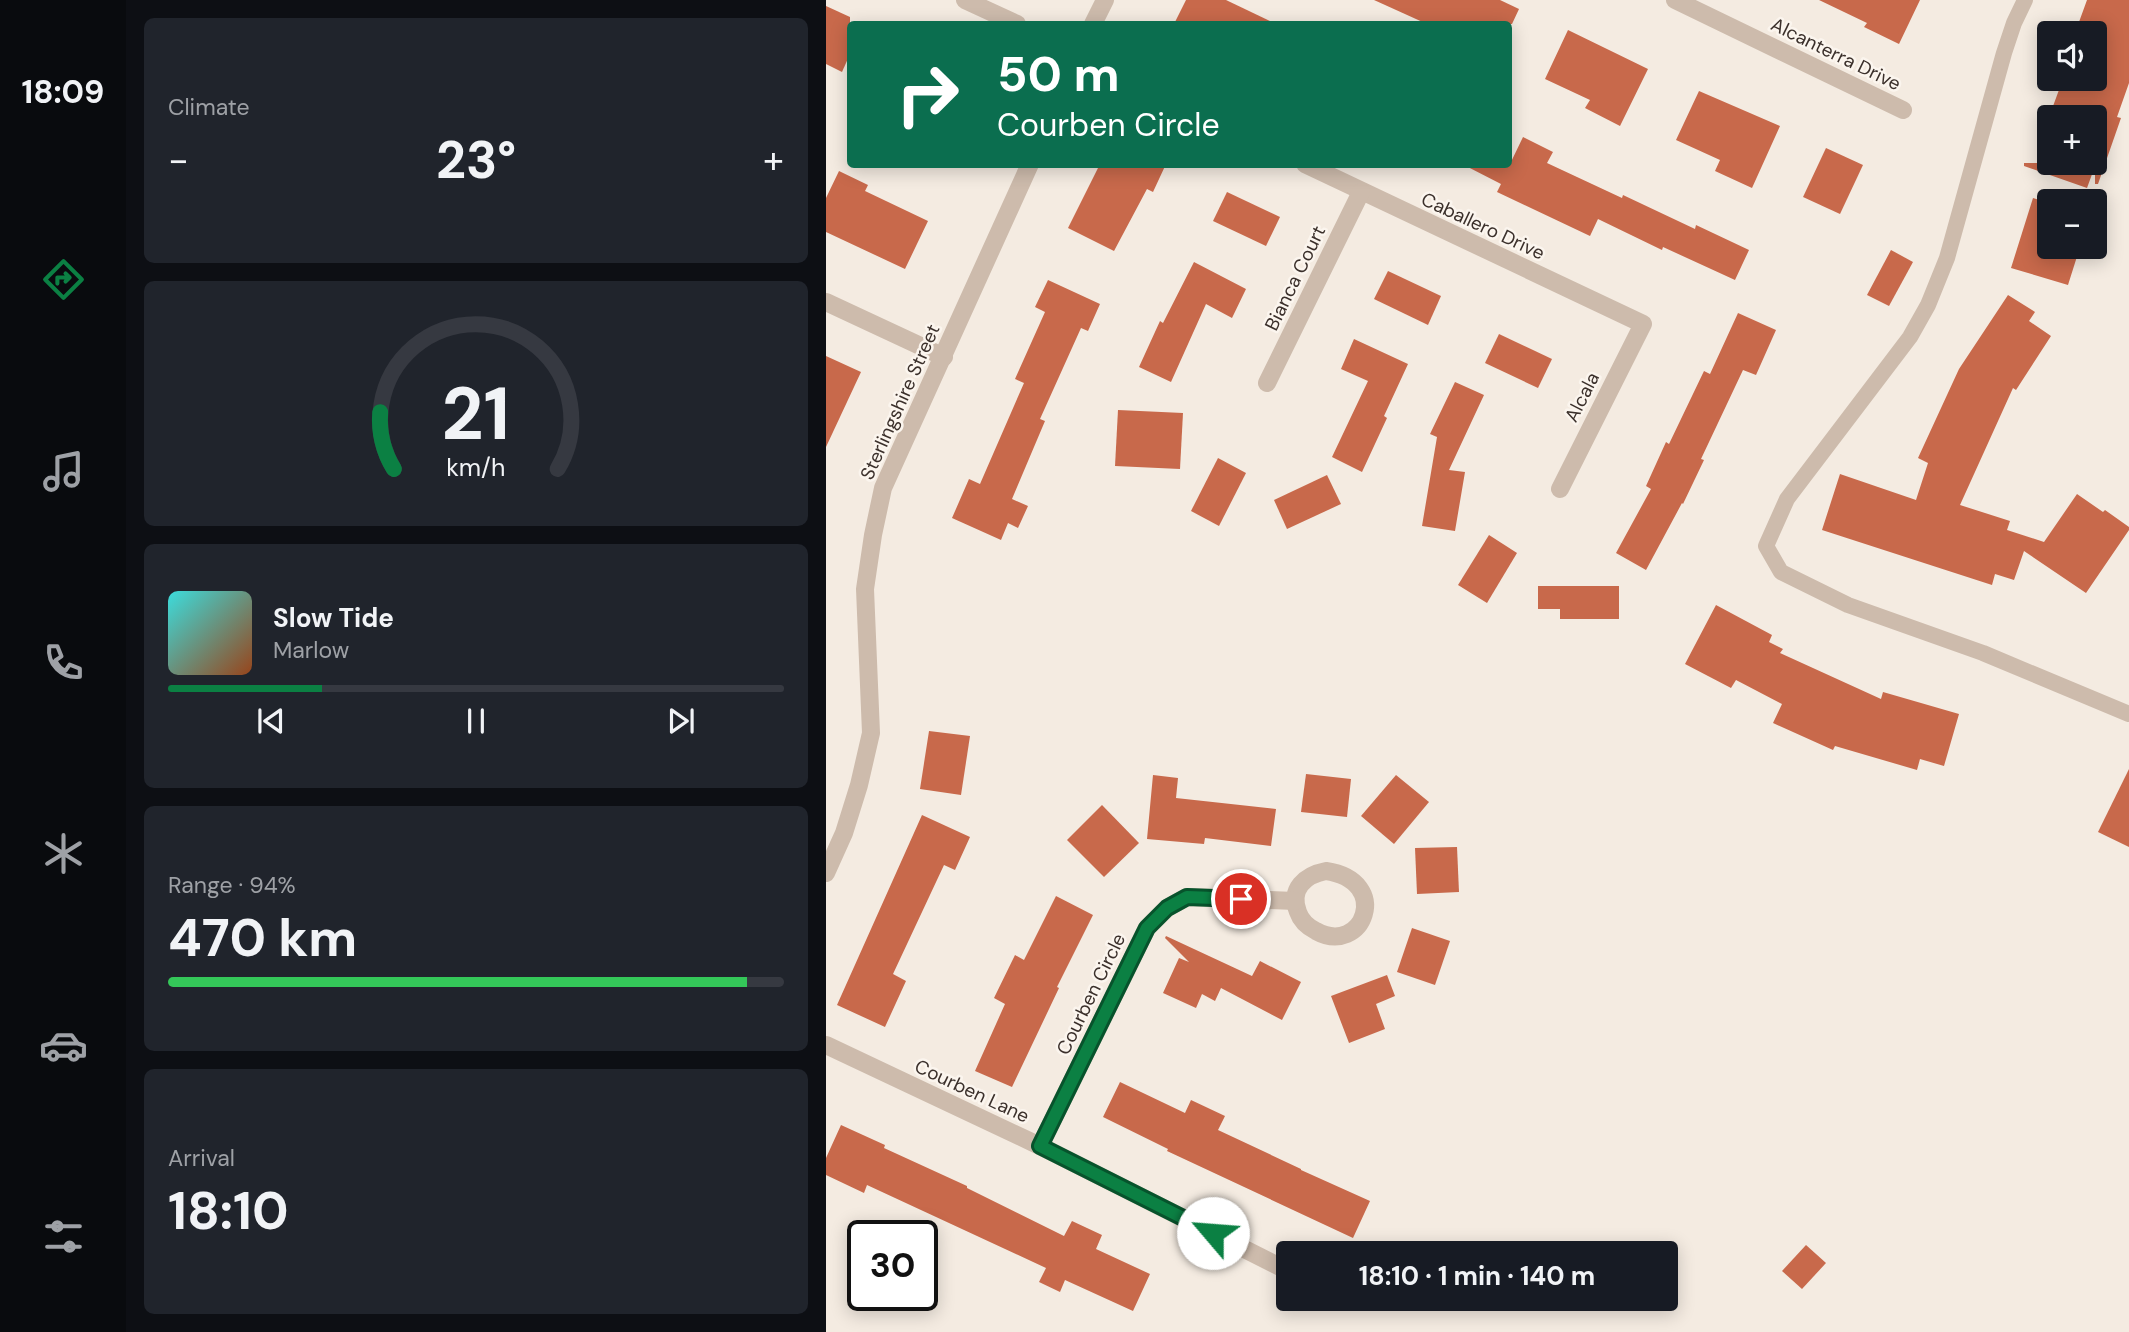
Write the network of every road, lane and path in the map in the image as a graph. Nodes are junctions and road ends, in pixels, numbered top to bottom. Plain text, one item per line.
1 (965, 0) edge
2 (1105, 0) edge
3 (1675, 0) edge
4 (2025, 0) edge
5 (1010, 21) edge
6 (1094, 21) edge
7 (1903, 110) dead end
8 (1028, 168) edge
9 (1313, 168) edge
10 (1361, 192) junction
11 (826, 302) edge
12 (1643, 324) joint
13 (944, 357) junction
14 (1267, 383) dead end
15 (1560, 489) dead end
16 (2129, 713) edge
17 (826, 873) edge
18 (1295, 901) dead end
19 (826, 1045) edge
20 (1040, 1146) junction
21 (1276, 1265) edge

1 - 5 street
2 - 6 street
3 - 7 street, Alcanterra Drive
4 - 16 lane
8 - 13 street, Sterlingshire Street
9 - 10 street, Caballero Drive
10 - 12 street, Caballero Drive
10 - 14 street, Bianca Court
11 - 13 street
12 - 15 street, Alcala
13 - 17 street, Sterlingshire Street
18 - 20 street, Courben Circle
19 - 20 street, Courben Lane
20 - 21 street, Courben Lane

